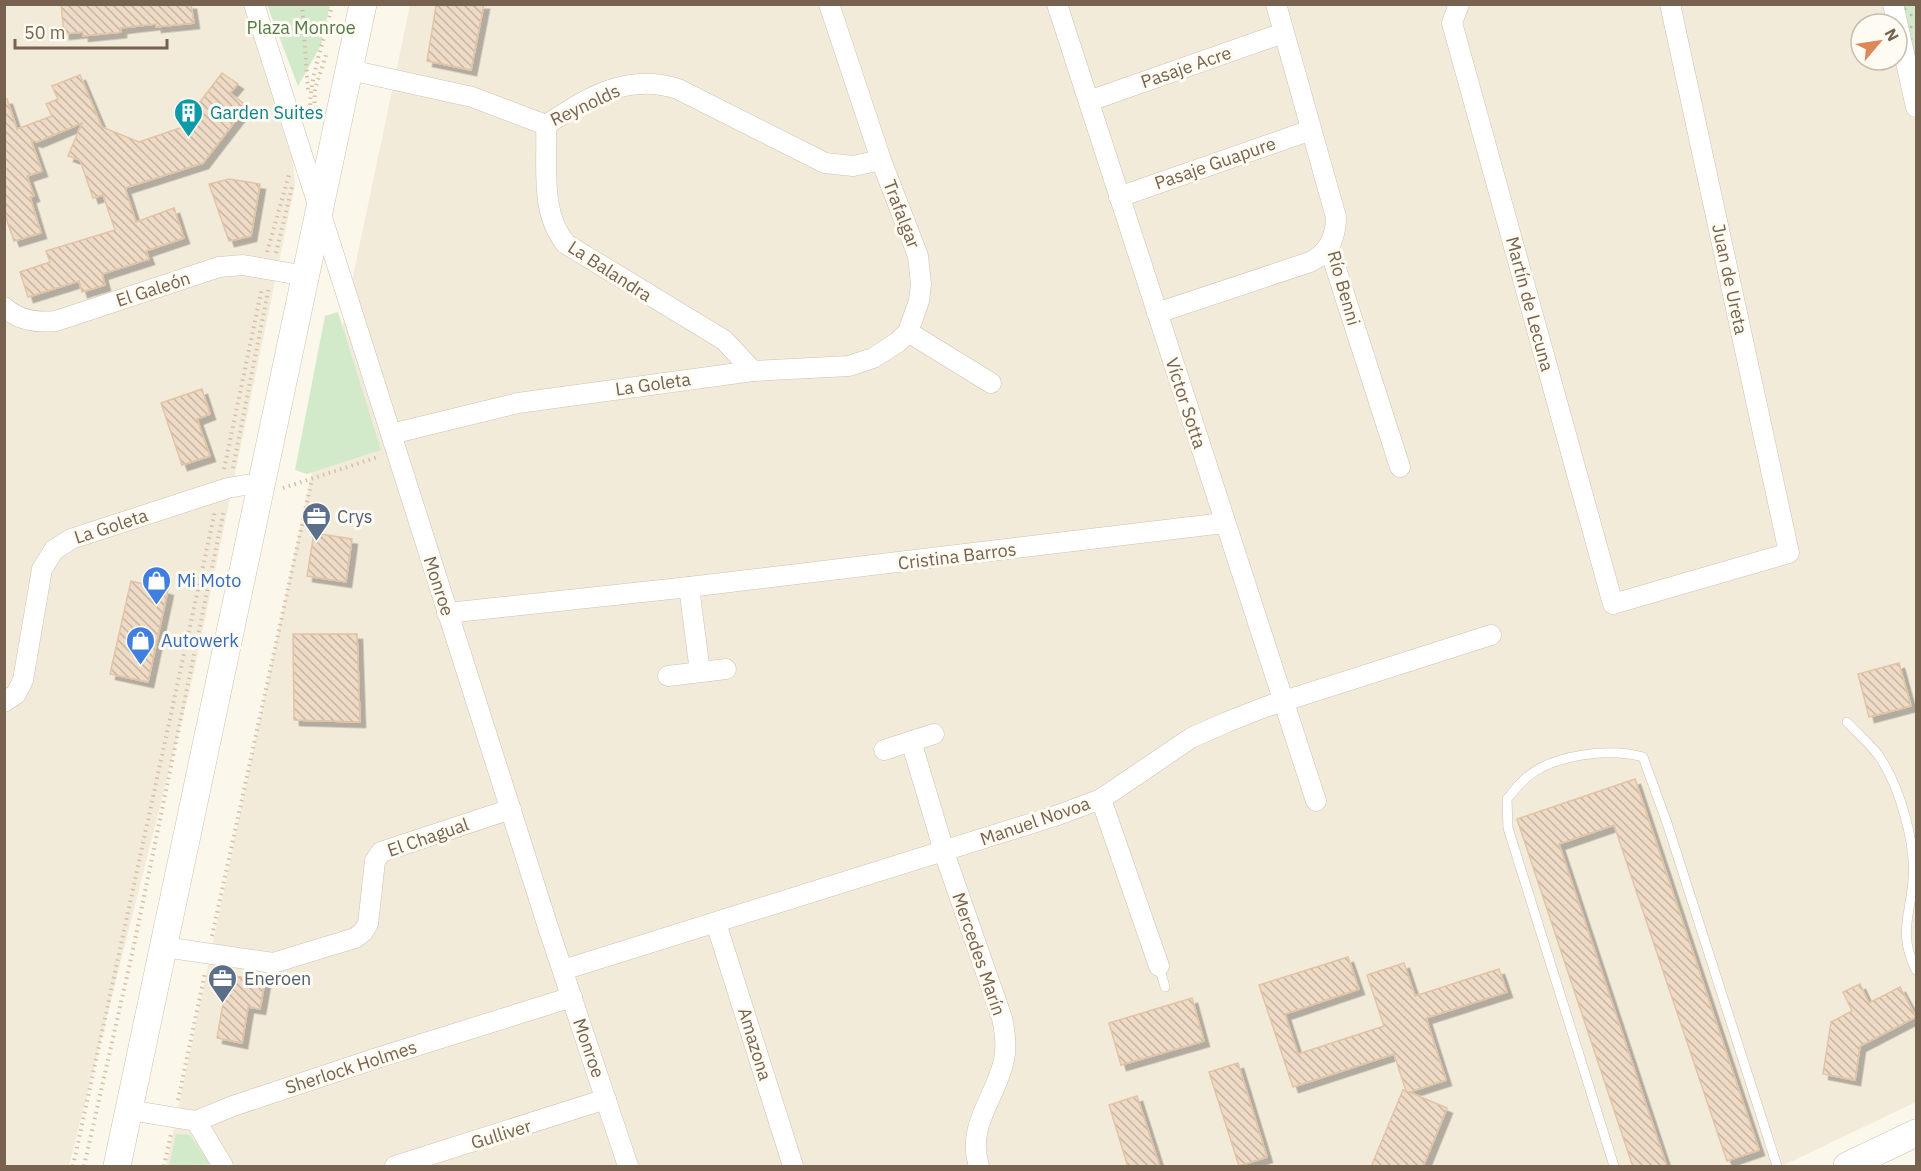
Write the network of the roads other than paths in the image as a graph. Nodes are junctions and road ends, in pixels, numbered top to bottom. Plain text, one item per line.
1 (254, 4) edge
2 (363, 4) edge
3 (829, 4) edge
4 (1057, 4) edge
5 (1276, 4) edge
6 (1459, 4) edge
7 (1671, 4) edge
8 (1893, 4) edge
9 (1284, 33) junction
10 (350, 69) junction
11 (1914, 80) edge
12 (1089, 101) junction
13 (1917, 107) edge
14 (546, 125) junction
15 (1311, 130) junction
16 (881, 160) junction
17 (1119, 197) junction
18 (320, 213) junction
19 (1329, 247) junction
20 (306, 276) junction
21 (4, 307) edge
22 (1157, 313) junction
23 (908, 332) junction
24 (753, 371) junction
25 (991, 383) dead end
26 (393, 442) junction
27 (1400, 467) dead end
28 (261, 491) junction
29 (1224, 522) junction
30 (1789, 553) joint
31 (689, 587) junction
32 (447, 613) junction
33 (1491, 634) dead end
34 (726, 669) dead end
35 (700, 672) junction
36 (668, 676) dead end
37 (4, 702) edge
38 (1284, 702) junction
39 (1847, 722) dead end
40 (934, 734) dead end
41 (912, 741) junction
42 (884, 750) dead end
43 (1101, 799) junction
44 (1317, 801) dead end
45 (511, 809) junction
46 (945, 851) junction
47 (716, 923) junction
48 (164, 947) junction
49 (1158, 966) joint
50 (563, 970) junction
51 (1917, 970) edge
52 (1165, 987) dead end
53 (572, 998) junction
54 (606, 1099) junction
55 (129, 1110) junction
56 (196, 1121) junction
57 (1917, 1133) edge
58 (117, 1167) edge
59 (223, 1167) edge
60 (395, 1167) edge
61 (628, 1167) edge
62 (793, 1167) edge
63 (979, 1167) edge
64 (1614, 1167) edge
65 (1777, 1167) edge
66 (1846, 1167) edge

1 - 18 street, Monroe
2 - 10 main road
3 - 16 street, Trafalgar
4 - 12 street, Víctor Sotta
5 - 9 street, Río Benni
6 - 30 street, Martín de Lecuna
7 - 30 street, Juan de Ureta
8 - 11 street
9 - 12 street, Pasaje Acre
9 - 15 street, Río Benni
10 - 14 street, Reynolds
10 - 18 main road
11 - 13 street
12 - 17 street, Víctor Sotta
14 - 16 street, Reynolds
14 - 24 street, La Balandra
15 - 17 street, Pasaje Guapure
15 - 19 street, Río Benni
16 - 23 street, Trafalgar
17 - 22 street, Víctor Sotta
18 - 20 main road
18 - 26 street, Monroe
19 - 22 street
19 - 27 street, Río Benni
20 - 21 street, El Galeón
20 - 28 main road
22 - 29 street, Víctor Sotta
23 - 24 street, La Goleta
23 - 25 street
24 - 26 street, La Goleta
26 - 32 street, Monroe
28 - 37 street, La Goleta
28 - 48 main road
29 - 31 street, Cristina Barros
29 - 38 street, Víctor Sotta
31 - 32 street, Cristina Barros
31 - 35 street
32 - 45 street, Monroe
33 - 38 street, Manuel Novoa
34 - 35 street
35 - 36 street
38 - 43 street, Manuel Novoa
38 - 44 street, Víctor Sotta
39 - 51 lane
40 - 41 street
41 - 42 street
41 - 46 street, Mercedes Marín
43 - 46 street, Manuel Novoa
43 - 49 street
45 - 48 street, El Chagual
45 - 50 street, Monroe
46 - 47 street, Manuel Novoa
46 - 63 street, Mercedes Marín
47 - 50 street, Manuel Novoa
47 - 62 street, Amazona
48 - 55 main road
49 - 52 lane
50 - 53 street, Monroe
53 - 54 street, Monroe
53 - 56 street, Sherlock Holmes
54 - 60 street, Gulliver
54 - 61 street, Monroe
55 - 56 street
55 - 58 main road
56 - 59 street
57 - 66 main road
64 - 65 lane

